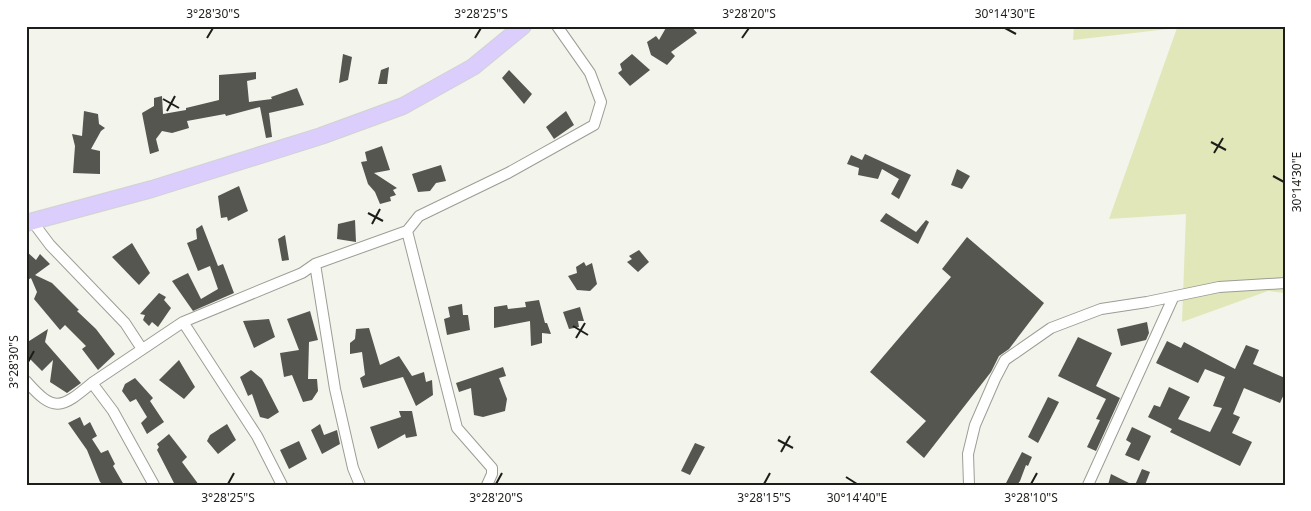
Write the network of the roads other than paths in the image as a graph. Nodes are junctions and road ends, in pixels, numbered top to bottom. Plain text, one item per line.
1 (523, 26) edge
2 (557, 26) edge
3 (29, 222) edge
4 (407, 231) junction
5 (315, 264) junction
6 (1285, 283) edge
7 (1173, 298) junction
8 (183, 322) junction
9 (142, 349) junction
10 (26, 381) edge
11 (92, 384) junction
12 (154, 485) edge
13 (282, 485) edge
14 (360, 485) edge
15 (487, 485) edge
16 (969, 485) edge
17 (1088, 485) edge

1 - 3 main road
2 - 4 street
3 - 9 street
4 - 5 street
4 - 15 street
5 - 8 street
5 - 14 street
6 - 7 street
7 - 16 street
7 - 17 street
8 - 9 street
8 - 13 street
9 - 11 street
10 - 11 street
11 - 12 street

